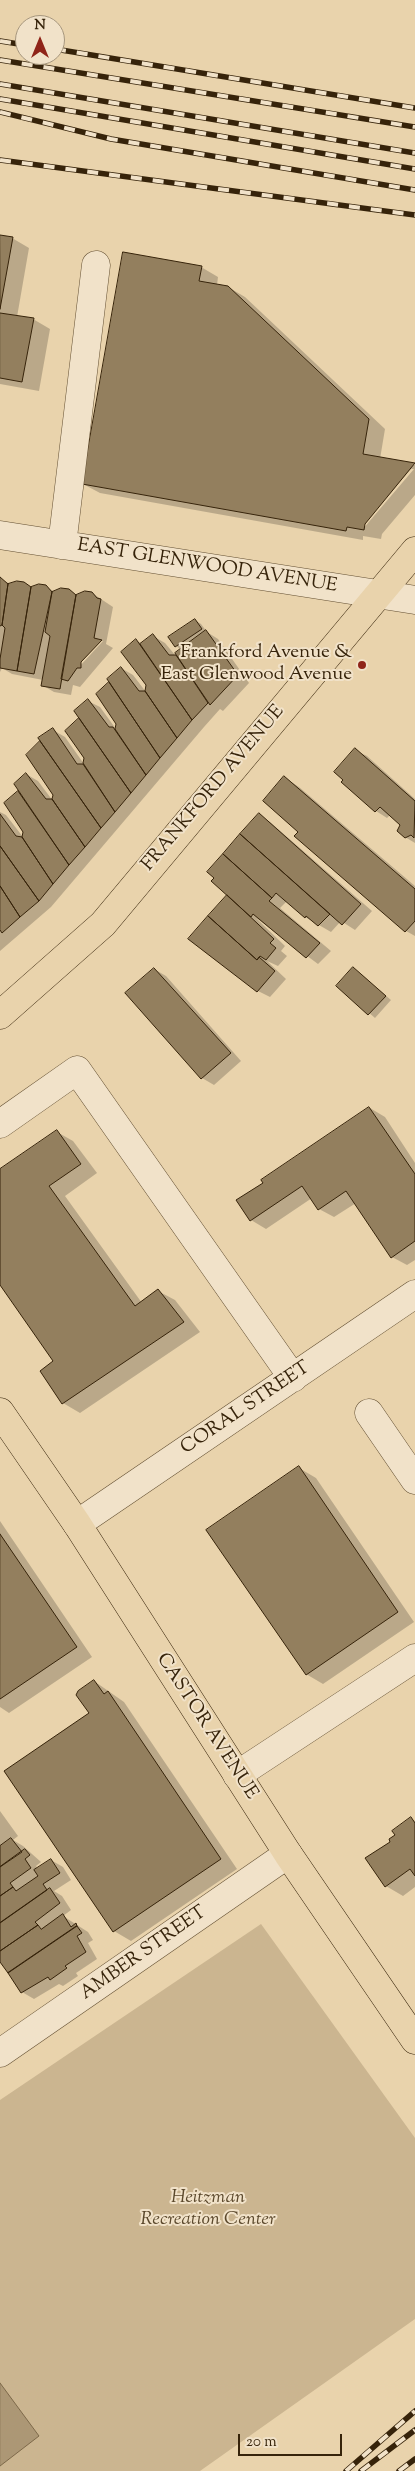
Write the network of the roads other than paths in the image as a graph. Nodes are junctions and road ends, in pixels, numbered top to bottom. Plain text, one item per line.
1 (96, 265) dead end
2 (0, 535) edge
3 (62, 545) junction
4 (415, 551) edge
5 (377, 594) junction
6 (415, 600) edge
7 (0, 1015) edge
8 (0, 1124) edge
9 (415, 1294) edge
10 (293, 1378) junction
11 (0, 1412) edge
12 (369, 1413) dead end
13 (415, 1480) edge
14 (78, 1524) junction
15 (415, 1658) edge
16 (237, 1775) junction
17 (288, 1854) junction
18 (415, 2040) edge
19 (3, 2045) edge

1 - 3 street
2 - 3 street, EAST GLENWOOD AVENUE
3 - 5 street, EAST GLENWOOD AVENUE
4 - 5 main road, FRANKFORD AVENUE
5 - 6 street, EAST GLENWOOD AVENUE
5 - 7 main road, FRANKFORD AVENUE
8 - 10 street
9 - 10 street, CORAL STREET
10 - 14 street, CORAL STREET
11 - 14 main road, CASTOR AVENUE
12 - 13 street
14 - 16 main road, CASTOR AVENUE
15 - 16 street
16 - 17 main road, CASTOR AVENUE
17 - 18 main road, CASTOR AVENUE
17 - 19 street, AMBER STREET

